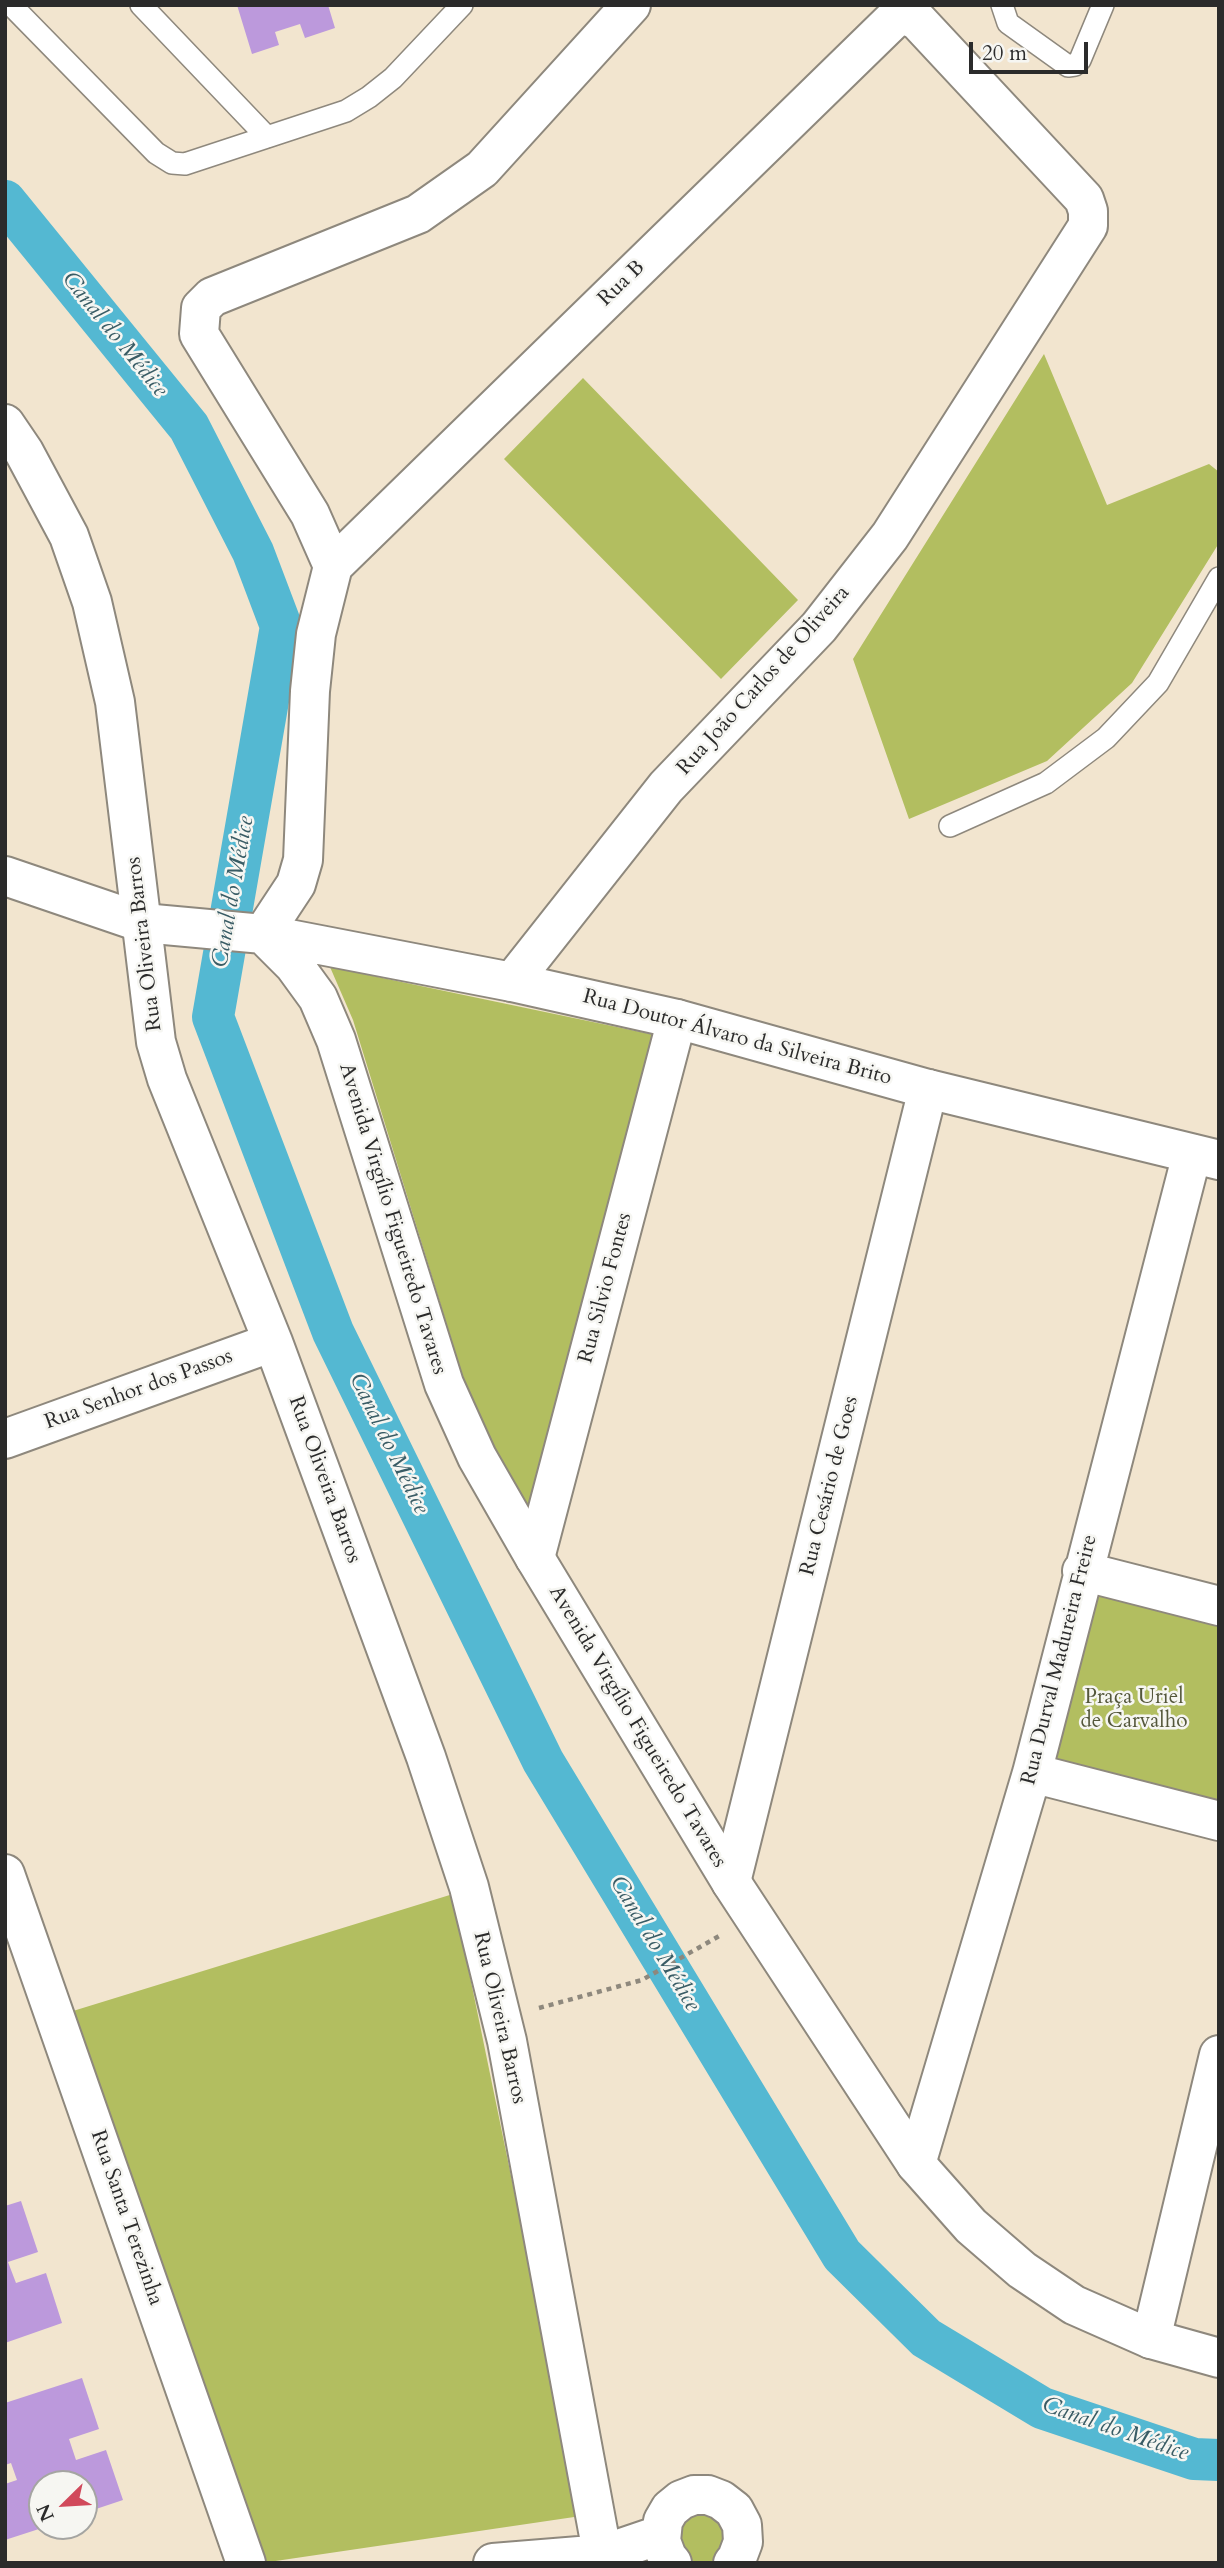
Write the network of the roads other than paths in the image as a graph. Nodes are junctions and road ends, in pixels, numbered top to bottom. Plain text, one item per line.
1 (11, 5) edge
2 (141, 5) edge
3 (462, 5) edge
4 (631, 5) edge
5 (1002, 5) edge
6 (1103, 5) edge
7 (917, 20) joint
8 (267, 137) junction
9 (5, 424) edge
10 (333, 566) junction
11 (1219, 578) edge
12 (950, 826) dead end
13 (5, 876) edge
14 (151, 924) junction
15 (257, 934) junction
16 (512, 982) junction
17 (677, 1019) junction
18 (928, 1089) junction
19 (1205, 1157) edge
20 (273, 1342) junction
21 (5, 1439) edge
22 (535, 1558) junction
23 (1082, 1571) junction
24 (1219, 1606) edge
25 (1032, 1773) junction
26 (1219, 1821) edge
27 (5, 1874) edge
28 (731, 1882) junction
29 (1219, 2055) edge
30 (916, 2164) junction
31 (1151, 2339) junction
32 (1219, 2358) edge
33 (666, 2549) edge
34 (604, 2558) edge
35 (246, 2563) edge
36 (493, 2563) edge
37 (733, 2563) edge

1 - 8 lane
2 - 8 lane
3 - 8 lane
4 - 10 street
5 - 6 lane
7 - 10 street, Rua B
7 - 16 street, Rua João Carlos de Oliveira
9 - 14 street, Rua Oliveira Barros
10 - 15 street
11 - 12 lane
13 - 14 street, Rua Doutor Álvaro da Silveira Brito
14 - 15 street, Rua Doutor Álvaro da Silveira Brito
14 - 20 street, Rua Oliveira Barros
15 - 16 street, Rua Doutor Álvaro da Silveira Brito
15 - 22 street, Avenida Virgílio Figueiredo Tavares
16 - 17 street, Rua Doutor Álvaro da Silveira Brito
17 - 18 street, Rua Doutor Álvaro da Silveira Brito
17 - 22 street, Rua Silvio Fontes
18 - 19 street, Rua Doutor Álvaro da Silveira Brito
18 - 28 street, Rua Cesário de Goes
19 - 23 street, Rua Durval Madureira Freire
20 - 21 street, Rua Senhor dos Passos
20 - 34 street, Rua Oliveira Barros
22 - 28 street, Avenida Virgílio Figueiredo Tavares
23 - 24 street
23 - 25 street, Rua Durval Madureira Freire
25 - 26 street
25 - 30 street, Rua Durval Madureira Freire
27 - 35 street, Rua Santa Terezinha
28 - 30 street, Avenida Virgílio Figueiredo Tavares
29 - 31 street
30 - 31 street, Avenida Virgílio Figueiredo Tavares
31 - 32 street, Avenida Virgílio Figueiredo Tavares
33 - 34 street
33 - 37 street
34 - 36 street

